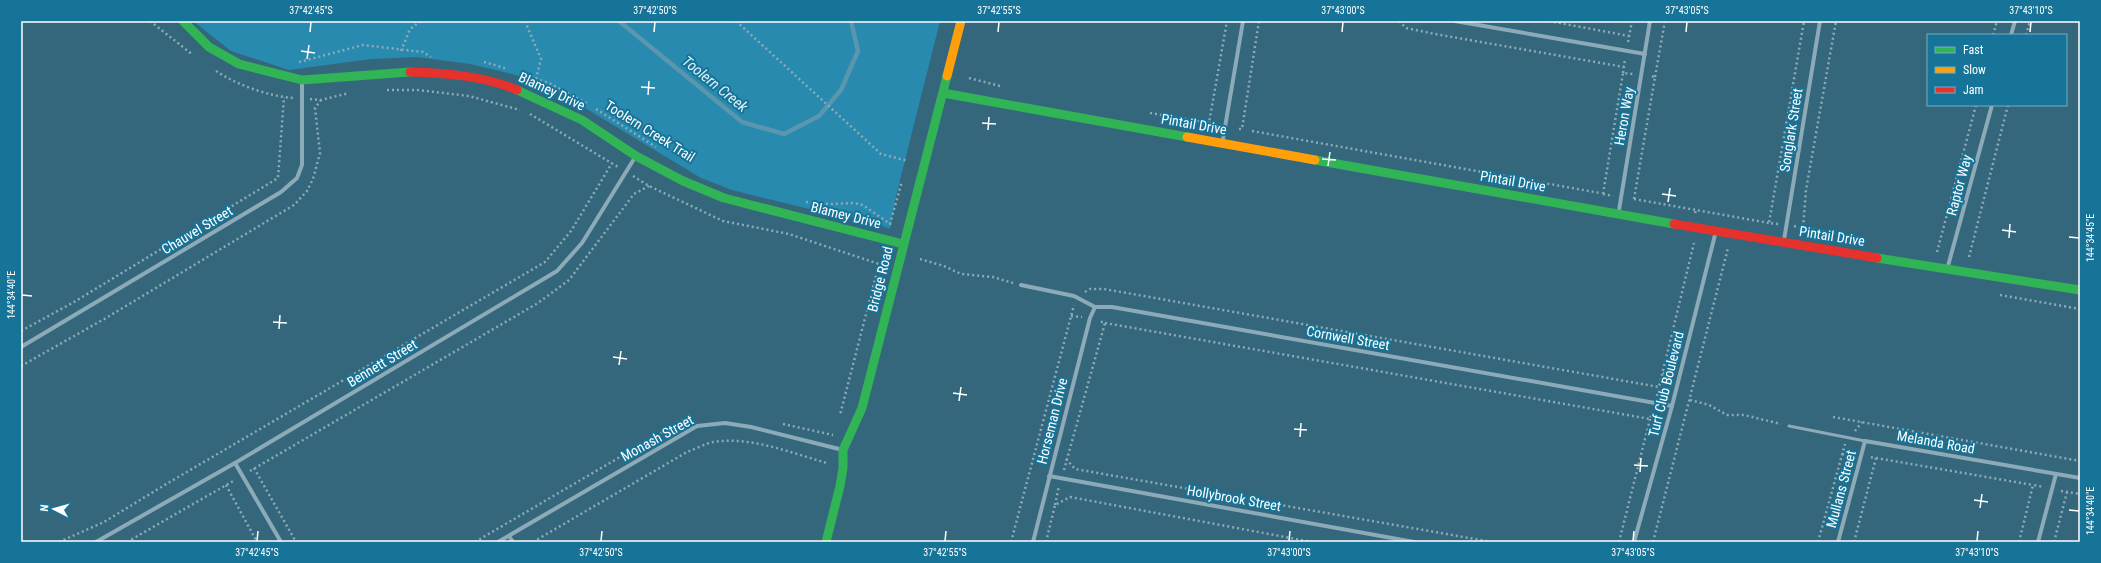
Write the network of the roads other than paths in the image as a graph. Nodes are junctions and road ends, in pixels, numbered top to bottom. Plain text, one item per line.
1 (183, 21) edge
2 (962, 21) edge
3 (1243, 21) edge
4 (1455, 21) edge
5 (1650, 21) edge
6 (1820, 21) edge
7 (2015, 21) edge
8 (2011, 34) edge
9 (1645, 54) junction
10 (302, 80) junction
11 (943, 93) junction
12 (1992, 106) edge
13 (1223, 143) junction
14 (636, 156) junction
15 (1618, 214) junction
16 (1716, 231) junction
17 (1784, 242) junction
18 (903, 244) junction
19 (1947, 270) junction
20 (1022, 285) road end
21 (2080, 290) edge
22 (1095, 307) junction
23 (21, 347) edge
24 (1672, 406) junction
25 (1789, 426) road end
26 (1865, 441) junction
27 (843, 450) junction
28 (235, 463) junction
29 (2056, 474) junction
30 (1049, 476) junction
31 (2080, 478) edge
32 (509, 536) junction
33 (96, 542) edge
34 (281, 542) edge
35 (498, 542) edge
36 (514, 542) edge
37 (826, 542) edge
38 (1033, 542) edge
39 (1414, 542) edge
40 (1634, 542) edge
41 (1838, 542) edge
42 (2038, 542) edge

1 - 10 street, Blamey Drive
2 - 11 street, Bridge Road
3 - 13 street
4 - 9 street
5 - 9 street, Heron Way
6 - 17 street, Songlark Street
7 - 8 street
9 - 15 street, Heron Way
10 - 14 street, Blamey Drive
10 - 23 street, Chauvel Street
11 - 13 street, Pintail Drive
11 - 18 street, Bridge Road
12 - 19 street, Raptor Way
13 - 15 street, Pintail Drive
14 - 18 street, Blamey Drive
14 - 28 street, Bennett Street
15 - 16 street, Pintail Drive
16 - 17 street, Pintail Drive
16 - 24 street, Turf Club Boulevard
17 - 19 street, Pintail Drive
18 - 27 street, Bridge Road
19 - 21 street, Pintail Drive
20 - 22 street, Cornwell Street
22 - 24 street, Cornwell Street
22 - 30 street, Horseman Drive
24 - 40 street, Turf Club Boulevard
25 - 26 lane, Melanda Road
26 - 29 street, Melanda Road
26 - 41 street, Mullans Street
27 - 32 street, Monash Street
27 - 37 street, Bridge Road
28 - 33 street, Bennett Street
28 - 34 street
29 - 31 street, Melanda Road
29 - 42 street
30 - 38 street, Horseman Drive
30 - 39 street, Hollybrook Street
32 - 35 street, Monash Street
32 - 36 street

